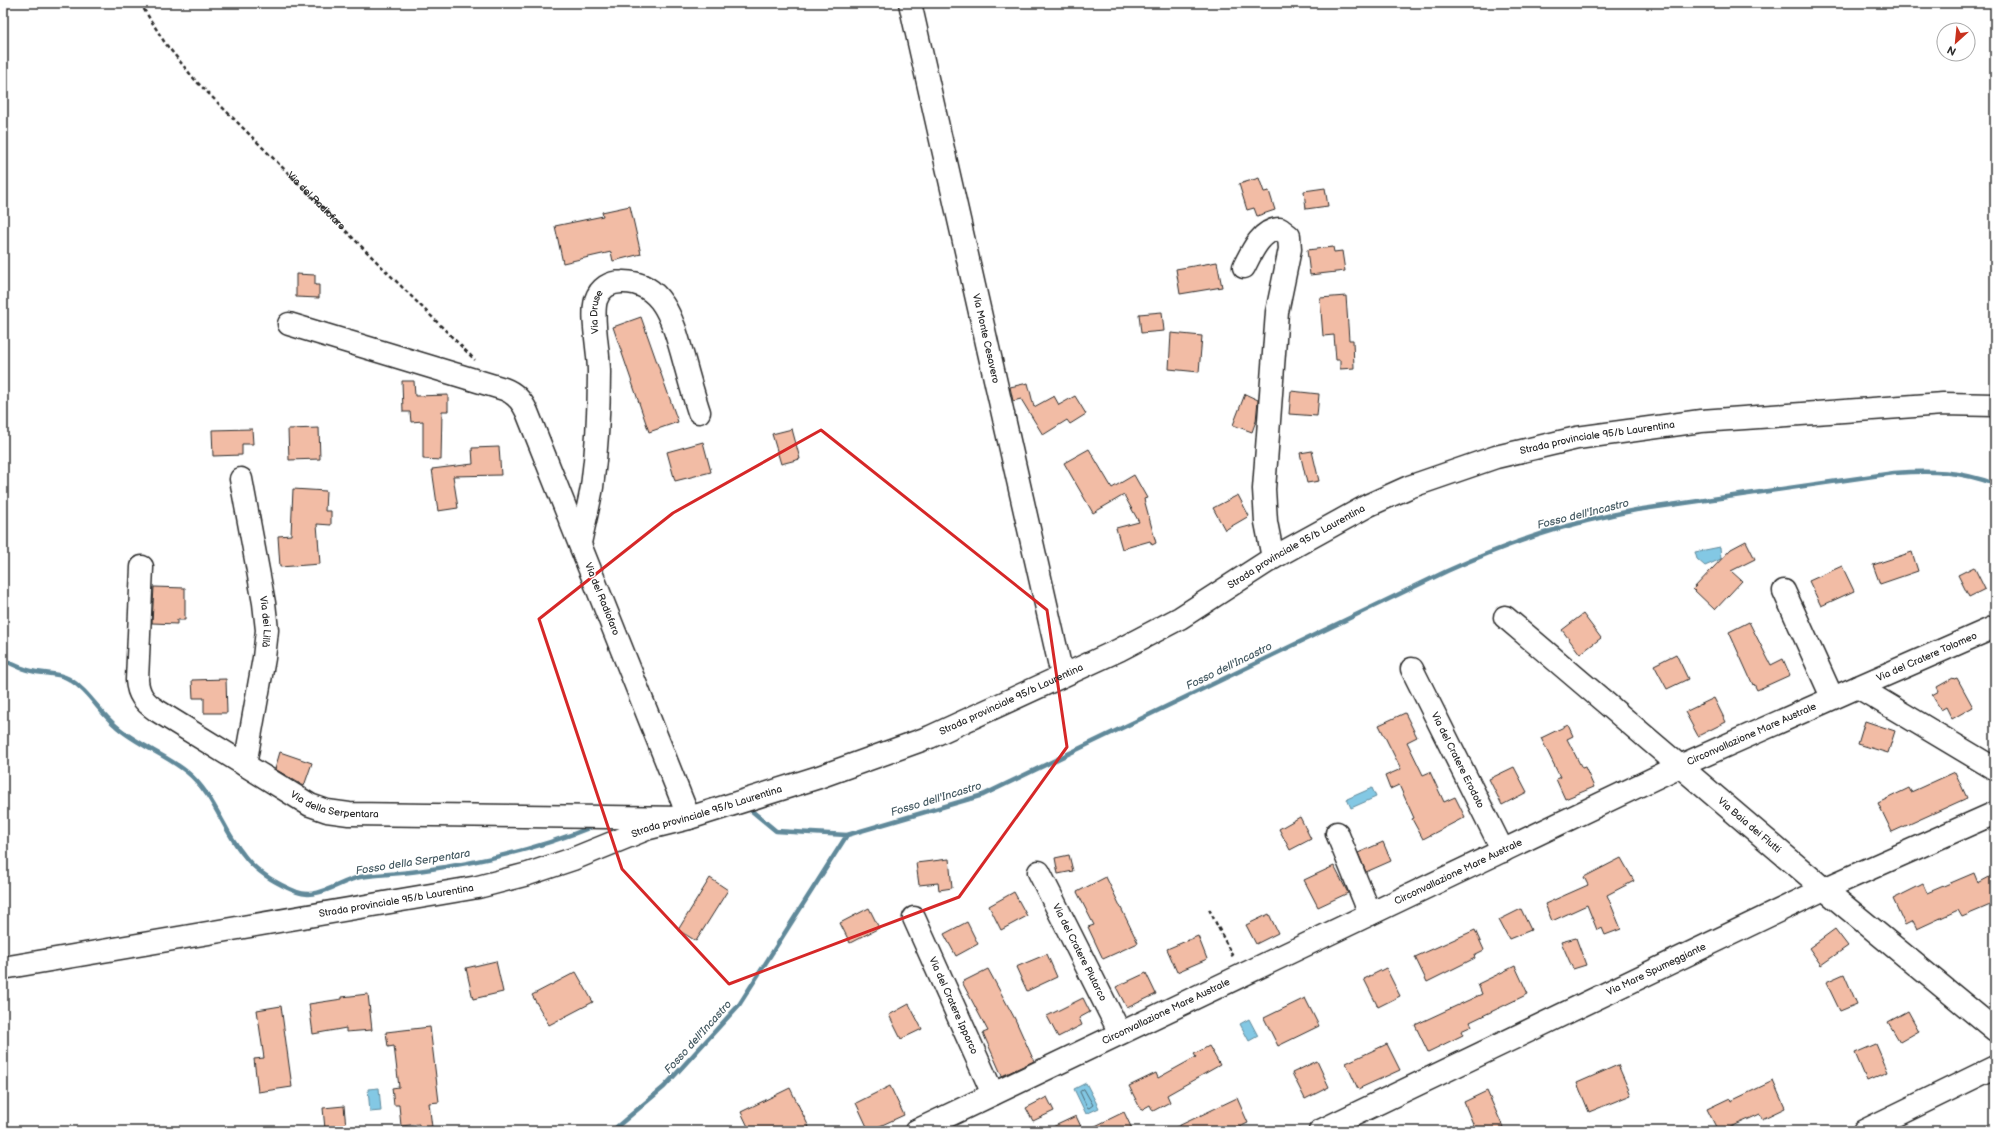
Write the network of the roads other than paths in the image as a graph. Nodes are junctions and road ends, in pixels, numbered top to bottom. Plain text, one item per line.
1 (910, 3) edge
2 (1244, 267) dead end
3 (289, 324) dead end
4 (1995, 405) edge
5 (699, 412) dead end
6 (241, 479) dead end
7 (580, 543) junction
8 (1273, 558) junction
9 (142, 567) dead end
10 (1784, 591) dead end
11 (1505, 617) dead end
12 (1995, 627) edge
13 (1412, 669) dead end
14 (1062, 675) junction
15 (1858, 687) junction
16 (1832, 697) junction
17 (245, 766) junction
18 (1680, 766) junction
19 (1995, 769) edge
20 (1995, 813) edge
21 (689, 818) junction
22 (1337, 833) dead end
23 (1503, 851) junction
24 (1039, 872) dead end
25 (1824, 889) junction
26 (1370, 914) junction
27 (914, 918) dead end
28 (3, 968) edge
29 (1995, 1030) edge
30 (1120, 1033) junction
31 (1995, 1068) edge
32 (993, 1094) junction
33 (916, 1131) edge
34 (1320, 1131) edge
35 (1864, 1131) edge

1 - 14 street, Via Monte Cesavero
2 - 8 street
3 - 7 street, Via del Radiofaro
4 - 8 street, Strada provinciale 95/b Laurentina
5 - 7 street, Via Druse
6 - 17 street, Via dei Lillà
7 - 21 street, Via del Radiofaro
8 - 14 street, Strada provinciale 95/b Laurentina
9 - 17 street, Via della Serpentara
10 - 16 street
11 - 18 street, Via Baia dei Flutti
12 - 15 street, Via del Cratere Tolomeo
13 - 23 street, Via del Cratere Erodoto
14 - 21 street, Strada provinciale 95/b Laurentina
15 - 16 street, Circonvallazione Mare Australe
15 - 19 street
16 - 18 street, Circonvallazione Mare Australe
17 - 21 street, Via della Serpentara
18 - 23 street, Circonvallazione Mare Australe
18 - 25 street, Via Baia dei Flutti
20 - 25 street, Via Mare Spumeggiante
21 - 28 street, Strada provinciale 95/b Laurentina
22 - 26 street
23 - 26 street, Circonvallazione Mare Australe
24 - 30 street, Via del Cratere Plutarco
25 - 29 street, Via Baia dei Flutti
25 - 34 street, Via Mare Spumeggiante
26 - 30 street, Circonvallazione Mare Australe
27 - 32 street, Via del Cratere Ipparco
30 - 32 street, Circonvallazione Mare Australe
31 - 35 street
32 - 33 street, Circonvallazione Mare Australe

